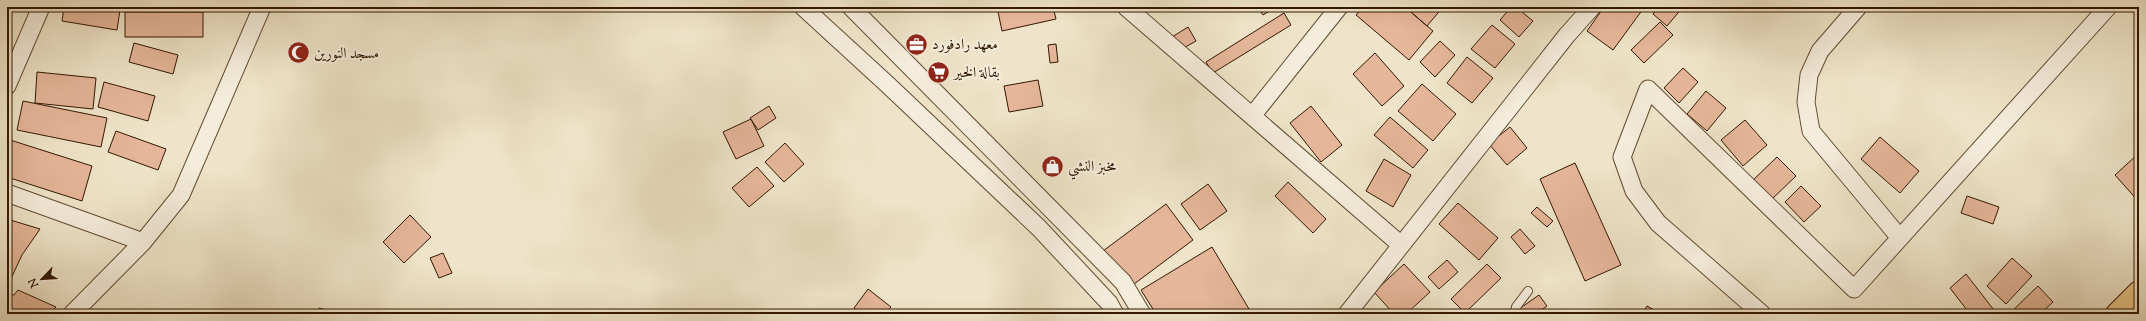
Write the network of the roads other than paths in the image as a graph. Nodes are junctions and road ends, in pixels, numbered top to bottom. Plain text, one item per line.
1 (41, 7) edge
2 (262, 7) edge
3 (803, 7) edge
4 (851, 7) edge
5 (1126, 7) edge
6 (1339, 7) edge
7 (1592, 7) edge
8 (1858, 7) edge
9 (2108, 7) edge
10 (7, 86) edge
11 (1252, 116) junction
12 (7, 193) edge
13 (1900, 238) junction
14 (143, 242) junction
15 (1401, 246) junction
16 (1528, 291) dead end
17 (2138, 292) edge
18 (72, 314) edge
19 (1115, 314) edge
20 (1142, 314) edge
21 (1347, 314) edge
22 (1514, 314) edge
23 (1762, 314) edge
24 (2117, 314) edge

1 - 10 street
2 - 14 street
3 - 19 street
4 - 20 street
5 - 11 street
6 - 11 street
7 - 15 street
8 - 13 street
9 - 13 street
11 - 15 street
12 - 14 street
13 - 23 street
14 - 18 street
15 - 21 street
16 - 22 lane
17 - 24 highway

